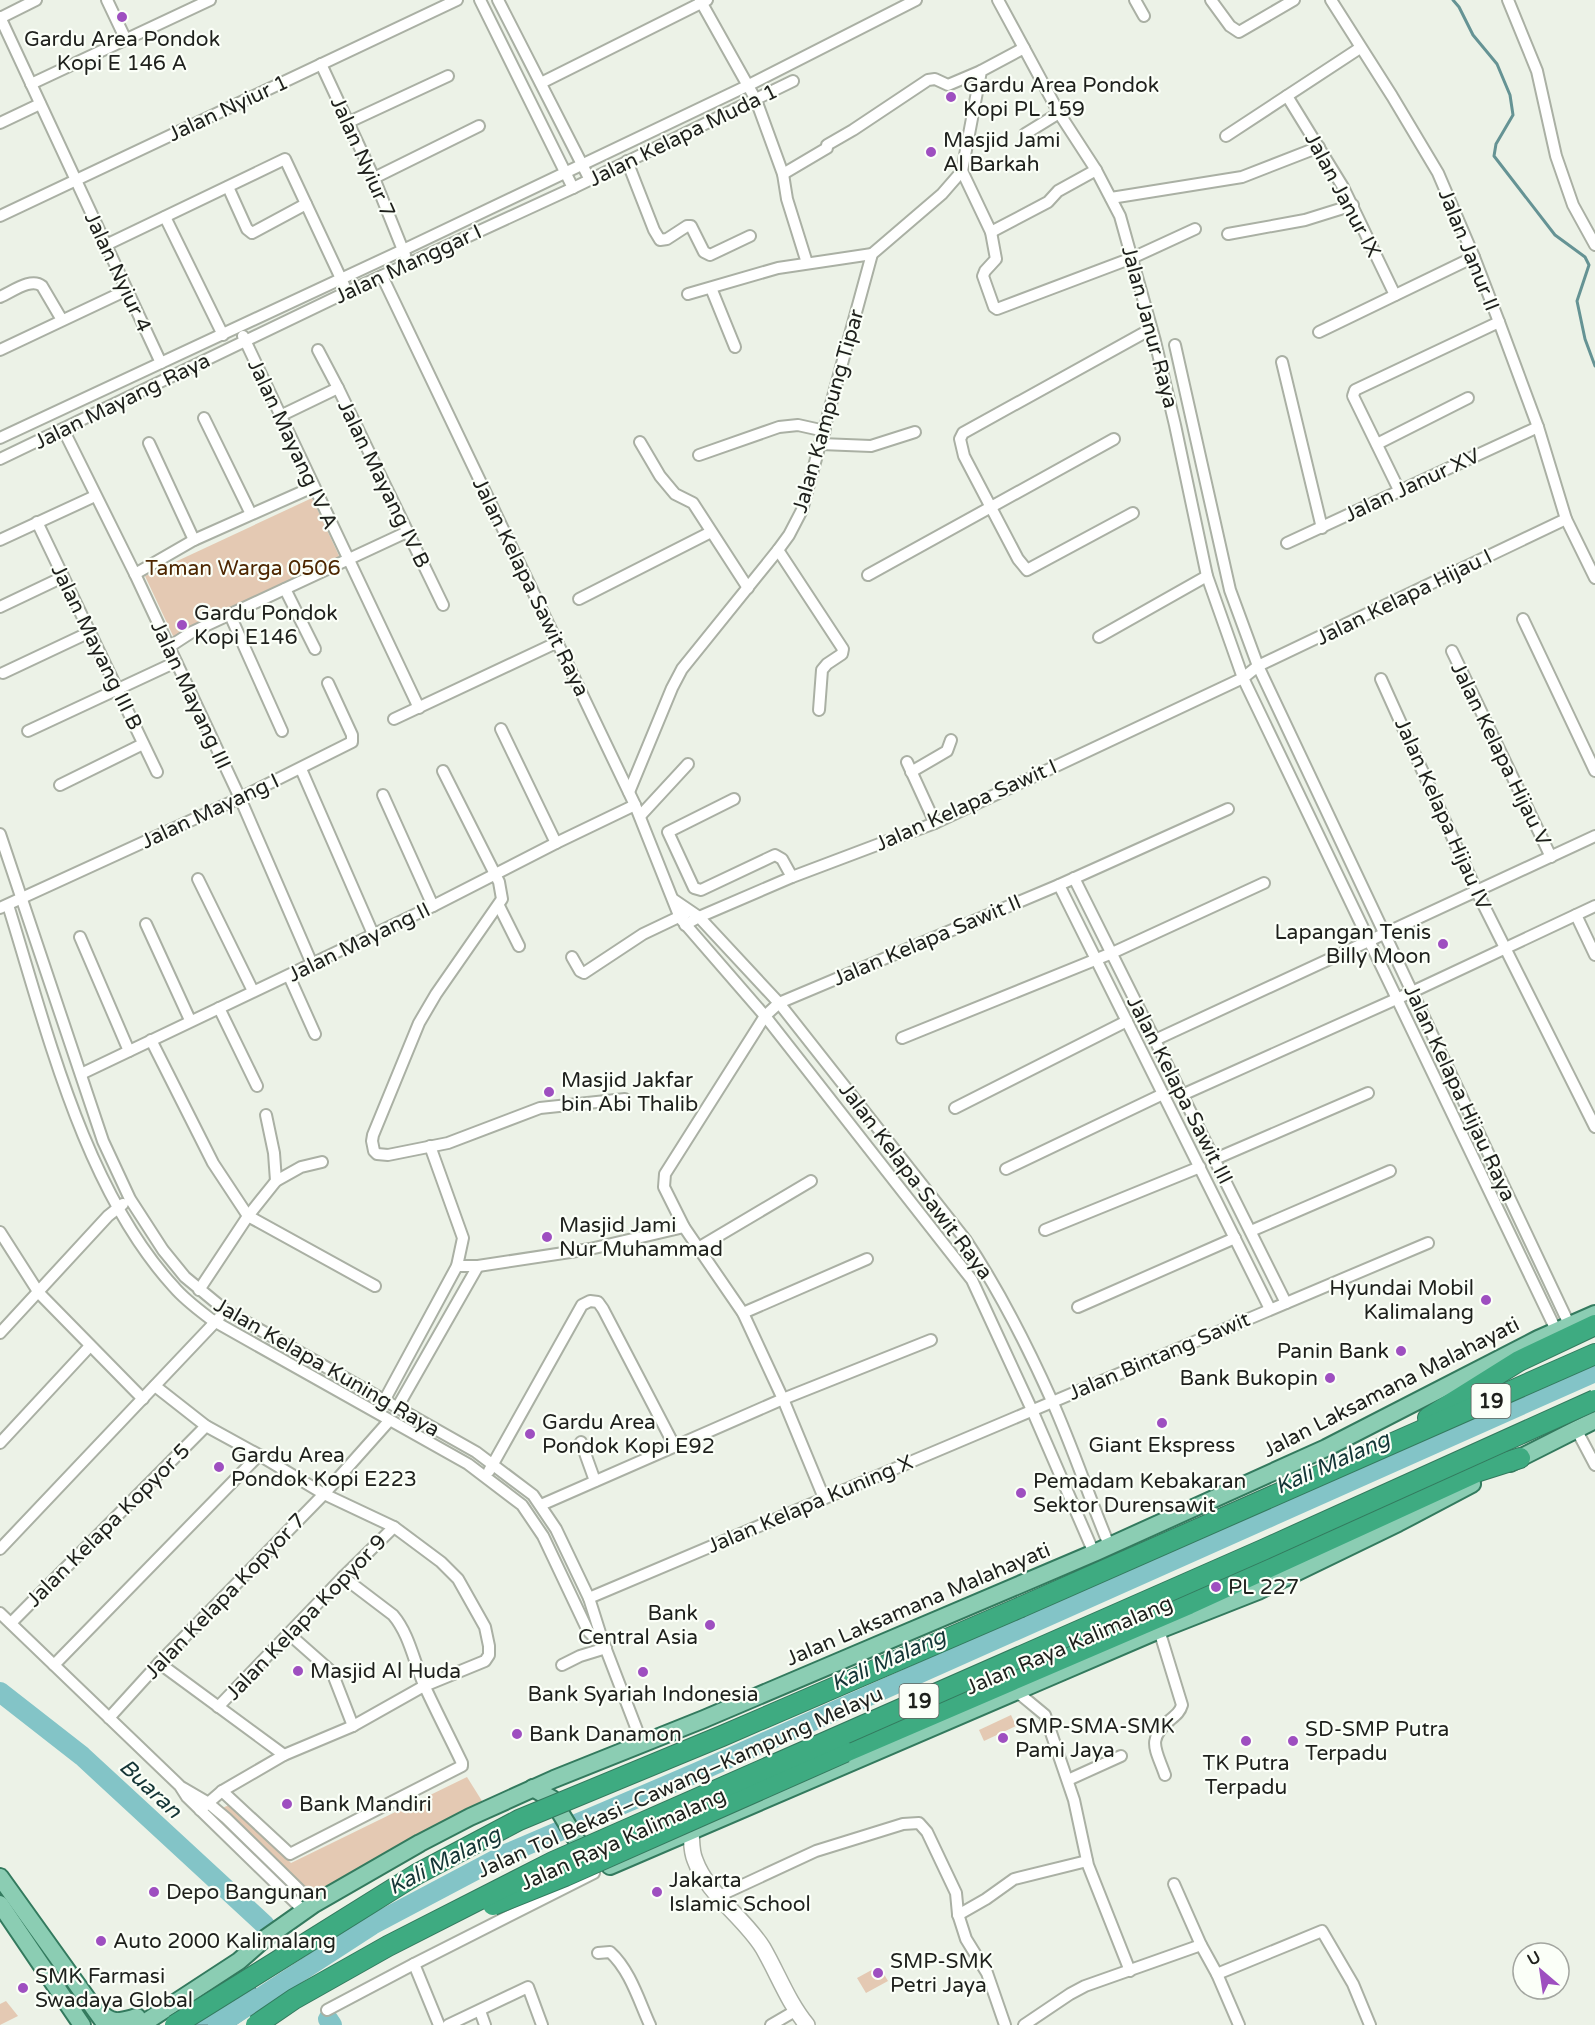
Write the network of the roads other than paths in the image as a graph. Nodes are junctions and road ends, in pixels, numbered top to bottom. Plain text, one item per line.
1 (36, 0) edge
2 (107, 0) edge
3 (210, 0) edge
4 (457, 0) edge
5 (480, 0) edge
6 (498, 0) edge
7 (916, 0) edge
8 (998, 0) edge
9 (1135, 0) edge
10 (1211, 0) edge
11 (1294, 0) edge
12 (1331, 0) edge
13 (1508, 0) edge
14 (703, 1) edge
15 (1144, 16) dead end
16 (0, 17) edge
17 (126, 40) junction
18 (11, 41) junction
19 (0, 46) edge
20 (1024, 48) junction
21 (1360, 48) junction
22 (321, 64) junction
23 (981, 71) junction
24 (448, 76) dead end
25 (793, 81) dead end
26 (31, 84) junction
27 (541, 84) junction
28 (749, 85) junction
29 (1287, 96) junction
30 (756, 100) junction
31 (40, 104) junction
32 (1059, 113) junction
33 (349, 122) junction
34 (0, 123) edge
35 (479, 126) dead end
36 (1025, 134) dead end
37 (1226, 136) dead end
38 (1319, 147) junction
39 (627, 161) junction
40 (582, 164) junction
41 (1096, 170) junction
42 (962, 171) junction
43 (565, 172) junction
44 (783, 174) junction
45 (374, 178) junction
46 (76, 180) junction
47 (590, 180) junction
48 (228, 187) junction
49 (573, 188) junction
50 (1111, 198) junction
51 (306, 204) junction
52 (1353, 205) junction
53 (0, 216) edge
54 (165, 217) junction
55 (1195, 229) dead end
56 (991, 232) junction
57 (1228, 234) dead end
58 (750, 236) dead end
59 (106, 245) junction
60 (1595, 245) edge
61 (403, 250) junction
62 (872, 254) junction
63 (1474, 257) junction
64 (1132, 258) junction
65 (807, 263) junction
66 (408, 264) junction
67 (382, 276) junction
68 (341, 279) junction
69 (711, 288) junction
70 (127, 290) junction
71 (347, 292) junction
72 (688, 294) dead end
73 (1395, 295) junction
74 (0, 297) edge
75 (62, 320) junction
76 (1499, 322) junction
77 (240, 327) junction
78 (1151, 329) junction
79 (1319, 332) dead end
80 (223, 335) junction
81 (244, 342) junction
82 (1175, 345) dead end
83 (735, 346) dead end
84 (0, 350) edge
85 (318, 350) dead end
86 (1282, 362) dead end
87 (161, 363) junction
88 (338, 388) junction
89 (1468, 398) dead end
90 (280, 416) junction
91 (204, 418) dead end
92 (1538, 427) junction
93 (63, 429) junction
94 (825, 431) junction
95 (915, 432) dead end
96 (0, 438) edge
97 (1114, 439) dead end
98 (640, 442) dead end
99 (149, 443) dead end
100 (821, 444) junction
101 (1377, 444) junction
102 (699, 455) dead end
103 (0, 459) edge
104 (313, 487) junction
105 (1400, 492) junction
106 (94, 496) junction
107 (992, 508) junction
108 (1133, 513) dead end
109 (251, 514) junction
110 (1566, 519) junction
111 (37, 522) junction
112 (1322, 528) junction
113 (407, 532) junction
114 (711, 532) junction
115 (0, 540) edge
116 (194, 540) junction
117 (1287, 543) dead end
118 (778, 550) junction
119 (347, 560) junction
120 (135, 574) junction
121 (868, 576) dead end
122 (1207, 576) junction
123 (63, 577) junction
124 (1595, 578) edge
125 (748, 588) junction
126 (285, 590) junction
127 (579, 599) dead end
128 (443, 605) dead end
129 (0, 607) edge
130 (230, 615) junction
131 (1523, 619) dead end
132 (90, 632) junction
133 (1099, 637) dead end
134 (558, 642) junction
135 (169, 647) junction
136 (315, 649) dead end
137 (1452, 651) dead end
138 (176, 662) junction
139 (1258, 666) junction
140 (3, 673) dead end
141 (1243, 678) junction
142 (1382, 679) dead end
143 (328, 683) dead end
144 (117, 690) junction
145 (419, 708) junction
146 (819, 710) dead end
147 (394, 719) dead end
148 (501, 729) dead end
149 (28, 731) dead end
150 (282, 731) dead end
151 (951, 740) dead end
152 (143, 744) junction
153 (688, 764) dead end
154 (301, 769) junction
155 (443, 771) dead end
156 (1595, 771) edge
157 (157, 772) dead end
158 (60, 785) dead end
159 (629, 792) junction
160 (383, 795) dead end
161 (240, 798) junction
162 (734, 799) dead end
163 (635, 805) junction
164 (1228, 809) dead end
165 (640, 816) junction
166 (935, 823) junction
167 (668, 832) junction
168 (0, 834) edge
169 (1595, 836) edge
170 (650, 841) junction
171 (556, 843) junction
172 (1551, 857) junction
173 (495, 875) junction
174 (792, 877) junction
175 (1074, 878) junction
176 (198, 879) dead end
177 (1264, 883) dead end
178 (1059, 885) junction
179 (1477, 892) junction
180 (23, 899) junction
181 (4, 906) edge
182 (433, 906) junction
183 (499, 906) junction
184 (1595, 906) edge
185 (1576, 915) junction
186 (688, 918) junction
187 (146, 924) dead end
188 (373, 934) junction
189 (1385, 934) junction
190 (80, 937) dead end
191 (1370, 941) junction
192 (519, 946) dead end
193 (1504, 948) junction
194 (1112, 953) junction
195 (1595, 955) edge
196 (572, 957) dead end
197 (1096, 959) junction
198 (312, 964) junction
199 (289, 976) junction
200 (253, 991) junction
201 (1412, 992) junction
202 (1397, 998) junction
203 (779, 1003) junction
204 (219, 1008) junction
205 (765, 1016) junction
206 (190, 1020) junction
207 (1127, 1021) junction
208 (315, 1034) dead end
209 (902, 1038) dead end
210 (151, 1040) junction
211 (1155, 1040) junction
212 (129, 1051) junction
213 (81, 1074) junction
214 (257, 1086) dead end
215 (1368, 1093) dead end
216 (1163, 1094) junction
217 (1182, 1095) junction
218 (625, 1099) dead end
219 (955, 1108) dead end
220 (266, 1115) dead end
221 (1595, 1127) edge
222 (430, 1146) junction
223 (1215, 1159) junction
224 (322, 1162) dead end
225 (1200, 1167) junction
226 (1006, 1169) dead end
227 (1390, 1171) dead end
228 (276, 1181) junction
229 (811, 1181) dead end
230 (130, 1199) junction
231 (118, 1208) junction
232 (248, 1216) junction
233 (684, 1227) junction
234 (1045, 1230) dead end
235 (1251, 1231) junction
236 (0, 1233) edge
237 (1235, 1238) junction
238 (1428, 1242) dead end
239 (698, 1248) junction
240 (1533, 1248) junction
241 (1519, 1253) junction
242 (867, 1259) dead end
243 (457, 1266) junction
244 (478, 1266) junction
245 (375, 1286) dead end
246 (199, 1290) junction
247 (39, 1293) junction
248 (1286, 1303) junction
249 (1078, 1307) dead end
250 (1270, 1309) junction
251 (225, 1310) junction
252 (743, 1313) junction
253 (1595, 1314) edge
254 (216, 1322) junction
255 (1595, 1325) edge
256 (1563, 1327) junction
257 (0, 1333) edge
258 (931, 1340) dead end
259 (90, 1346) junction
260 (1595, 1354) edge
261 (155, 1386) junction
262 (783, 1399) junction
263 (142, 1400) junction
264 (384, 1401) junction
265 (1595, 1401) edge
266 (1052, 1402) junction
267 (397, 1408) junction
268 (1032, 1410) junction
269 (1595, 1420) edge
270 (389, 1421) junction
271 (206, 1426) junction
272 (1576, 1429) junction
273 (581, 1442) dead end
274 (0, 1443) edge
275 (1386, 1446) junction
276 (675, 1447) junction
277 (259, 1455) junction
278 (1520, 1458) junction
279 (492, 1464) junction
280 (1595, 1465) edge
281 (486, 1478) junction
282 (595, 1481) junction
283 (324, 1494) junction
284 (824, 1498) junction
285 (540, 1505) junction
286 (1094, 1507) junction
287 (1078, 1514) junction
288 (394, 1527) junction
289 (1109, 1545) junction
290 (0, 1550) edge
291 (1094, 1553) junction
292 (343, 1577) junction
293 (589, 1598) junction
294 (0, 1613) edge
295 (11, 1623) junction
296 (1159, 1630) junction
297 (289, 1634) junction
298 (604, 1644) junction
299 (159, 1663) junction
300 (54, 1665) junction
301 (562, 1665) dead end
302 (424, 1686) junction
303 (1017, 1691) junction
304 (218, 1707) junction
305 (109, 1718) junction
306 (353, 1726) junction
307 (642, 1743) junction
308 (284, 1755) junction
309 (1121, 1756) dead end
310 (1165, 1775) dead end
311 (554, 1779) junction
312 (1068, 1780) junction
313 (533, 1788) junction
314 (222, 1791) junction
315 (553, 1801) junction
316 (204, 1806) junction
317 (691, 1832) junction
318 (1087, 1861) junction
319 (595, 1873) junction
320 (0, 1877) edge
321 (1174, 1884) dead end
322 (718, 1896) junction
323 (0, 1904) edge
324 (309, 1907) junction
325 (958, 1915) junction
326 (1201, 1945) junction
327 (388, 1946) junction
328 (598, 1953) dead end
329 (414, 1964) junction
330 (1130, 1971) junction
331 (1217, 1974) junction
332 (93, 2007) junction
333 (327, 2010) dead end
334 (480, 2011) junction
335 (795, 2011) junction
336 (79, 2022) edge
337 (135, 2022) edge
338 (106, 2025) edge
339 (174, 2025) edge
340 (256, 2025) edge
341 (439, 2025) edge
342 (448, 2025) edge
343 (485, 2025) edge
344 (542, 2025) edge
345 (650, 2025) edge
346 (771, 2025) edge
347 (807, 2025) edge
348 (1005, 2025) edge
349 (1024, 2025) edge
350 (1239, 2025) edge
351 (1370, 2025) edge

1 - 16 street
2 - 17 street
3 - 17 street
4 - 22 street, Jalan Nyiur 1
5 - 43 street
6 - 27 street
7 - 28 street, Jalan Kelapa Muda 1
8 - 20 street, Jalan Janur Raya
9 - 15 street
10 - 11 street
12 - 21 street, Jalan Janur II
13 - 60 street
14 - 27 street
14 - 28 street
16 - 18 street, Jalan Nyiur 4
17 - 26 street
18 - 19 street
18 - 26 street, Jalan Nyiur 4
20 - 23 street
20 - 32 street, Jalan Janur Raya
21 - 29 street
21 - 63 street, Jalan Janur II
22 - 33 street, Jalan Nyiur 7
22 - 46 street, Jalan Nyiur 1
23 - 42 street
23 - 44 street
24 - 33 street
25 - 30 street, Jalan Kelapa Muda 1
26 - 31 street, Jalan Nyiur 4
27 - 40 street
28 - 30 street
28 - 40 street, Jalan Kelapa Muda 1
29 - 37 street
29 - 38 street, Jalan Janur IX
30 - 39 street, Jalan Kelapa Muda 1
30 - 44 street
31 - 34 street
31 - 46 street, Jalan Nyiur 4
32 - 36 street
32 - 41 street, Jalan Janur Raya
33 - 45 street, Jalan Nyiur 7
35 - 45 street
38 - 50 street
38 - 52 street, Jalan Janur IX
39 - 47 street, Jalan Kelapa Muda 1
39 - 58 street
40 - 43 street, Jalan Kelapa Muda 1
40 - 47 street
41 - 50 street, Jalan Janur Raya
41 - 56 street
42 - 56 street
42 - 62 street
43 - 49 street
43 - 61 street, Jalan Manggar I
44 - 65 street
45 - 61 street, Jalan Nyiur 7
46 - 53 street, Jalan Nyiur 1
46 - 59 street, Jalan Nyiur 4
47 - 49 street, Jalan Kelapa Muda 1
48 - 51 street
48 - 51 street
48 - 54 street
49 - 66 street, Jalan Manggar I
50 - 64 street, Jalan Janur Raya
51 - 68 street
52 - 57 street
52 - 73 street, Jalan Janur IX
54 - 59 street
54 - 80 street
55 - 64 street
56 - 64 street
59 - 70 street, Jalan Nyiur 4
61 - 66 street
61 - 68 street, Jalan Manggar I
62 - 65 street
62 - 94 street, Jalan Kampung Tipar
63 - 73 street
63 - 76 street, Jalan Janur II
64 - 78 street, Jalan Janur Raya
65 - 69 street
66 - 67 street, Jalan Manggar I
67 - 71 street, Jalan Manggar I
67 - 134 street, Jalan Kelapa Sawit Raya
68 - 71 street
68 - 77 street, Jalan Manggar I
69 - 72 street
69 - 83 street
70 - 75 street
70 - 87 street, Jalan Nyiur 4
71 - 81 street, Jalan Manggar I
73 - 79 street
74 - 75 street
75 - 84 street
76 - 92 street, Jalan Janur II
76 - 101 street
77 - 80 street, Jalan Mayang Raya
77 - 81 street, Jalan Mayang IV A
78 - 107 street
78 - 122 street, Jalan Janur Raya
80 - 87 street, Jalan Mayang Raya
81 - 90 street, Jalan Mayang IV A
81 - 93 street, Jalan Mayang Raya
82 - 139 street, Jalan Janur Raya
85 - 88 street
86 - 112 street
87 - 96 street, Jalan Mayang Raya
88 - 90 street, Jalan Mayang IV B
88 - 113 street, Jalan Mayang IV B
89 - 101 street
90 - 104 street, Jalan Mayang IV A
91 - 109 street
92 - 105 street, Jalan Janur XV
92 - 110 street, Jalan Janur II
93 - 103 street, Jalan Mayang Raya
93 - 106 street, Jalan Mayang III
94 - 100 street, Jalan Kampung Tipar
94 - 102 street
95 - 100 street
97 - 107 street
98 - 114 street
99 - 116 street
100 - 118 street, Jalan Kampung Tipar
101 - 105 street
104 - 109 street
104 - 119 street, Jalan Mayang IV A
105 - 112 street, Jalan Janur XV
106 - 111 street
106 - 120 street, Jalan Mayang III
107 - 108 street
107 - 121 street
109 - 116 street
110 - 124 street, Jalan Janur II
110 - 139 street, Jalan Kelapa Hijau I
111 - 115 street
111 - 123 street, Jalan Mayang III B
112 - 117 street, Jalan Janur XV
113 - 119 street
113 - 128 street, Jalan Mayang IV B
114 - 125 street
114 - 127 street
116 - 120 street
118 - 125 street, Jalan Kampung Tipar
118 - 146 street
119 - 126 street
119 - 145 street, Jalan Mayang IV A
120 - 135 street, Jalan Mayang III
122 - 133 street
122 - 141 street, Jalan Janur Raya
123 - 129 street
123 - 132 street, Jalan Mayang III B
125 - 159 street, Jalan Kampung Tipar
126 - 130 street
126 - 136 street
130 - 135 street
130 - 150 street
131 - 156 street
132 - 140 street
132 - 144 street, Jalan Mayang III B
134 - 145 street
134 - 159 street, Jalan Kelapa Sawit Raya
135 - 138 street, Jalan Mayang III
137 - 172 street, Jalan Kelapa Hijau V
138 - 144 street
138 - 161 street, Jalan Mayang III
139 - 141 street, Jalan Kelapa Hijau I
139 - 189 street, Jalan Kelapa Hijau Raya
141 - 166 street, Jalan Kelapa Sawit I
141 - 191 street, Jalan Kelapa Hijau Raya
142 - 179 street, Jalan Kelapa Hijau IV
143 - 154 street, Jalan Mayang I
144 - 149 street
144 - 152 street, Jalan Mayang III B
145 - 147 street
148 - 171 street
151 - 166 street
152 - 157 street, Jalan Mayang III B
152 - 158 street
153 - 165 street
154 - 161 street, Jalan Mayang I
154 - 188 street
155 - 173 street
159 - 163 street, Jalan Kelapa Sawit Raya
160 - 182 street
161 - 180 street, Jalan Mayang I
161 - 198 street, Jalan Mayang III
162 - 167 street
163 - 165 street, Jalan Kelapa Sawit Raya
163 - 171 street, Jalan Mayang II
164 - 175 street, Jalan Kelapa Sawit II
165 - 170 street, Jalan Kelapa Sawit Raya
166 - 174 street, Jalan Kelapa Sawit I
167 - 170 street
167 - 174 street
168 - 180 street, Jalan Kelapa Kuning Raya
169 - 172 street
170 - 186 street, Jalan Kelapa Sawit Raya
171 - 173 street, Jalan Mayang II
172 - 179 street
173 - 182 street, Jalan Mayang II
173 - 183 street
174 - 186 street, Jalan Kelapa Sawit I
175 - 178 street, Jalan Kelapa Sawit II
175 - 194 street, Jalan Kelapa Sawit III
176 - 200 street
177 - 194 street
178 - 197 street, Jalan Kelapa Sawit III
178 - 203 street, Jalan Kelapa Sawit II
179 - 189 street
179 - 193 street, Jalan Kelapa Hijau IV
180 - 181 street, Jalan Mayang I
180 - 213 street, Jalan Kelapa Kuning Raya
181 - 231 street, Jalan Kelapa Kuning Raya
182 - 188 street, Jalan Mayang II
183 - 192 street
183 - 222 street
184 - 185 street
185 - 193 street
185 - 195 street
186 - 196 street, Jalan Kelapa Sawit I
186 - 203 street, Jalan Kelapa Sawit Raya
186 - 205 street, Jalan Kelapa Sawit Raya
187 - 206 street
188 - 198 street, Jalan Mayang II
189 - 191 street
189 - 201 street, Jalan Kelapa Hijau Raya
190 - 212 street
191 - 202 street, Jalan Kelapa Hijau Raya
191 - 211 street
193 - 201 street
193 - 221 street, Jalan Kelapa Hijau IV
194 - 197 street
194 - 211 street, Jalan Kelapa Sawit III
197 - 207 street, Jalan Kelapa Sawit III
197 - 209 street
198 - 199 street, Jalan Mayang II
199 - 200 street, Jalan Mayang II
199 - 208 street
200 - 204 street, Jalan Mayang II
201 - 202 street
201 - 240 street, Jalan Kelapa Hijau Raya
202 - 217 street
202 - 241 street, Jalan Kelapa Hijau Raya
203 - 205 street
203 - 266 street, Jalan Kelapa Sawit Raya
204 - 206 street, Jalan Mayang II
204 - 214 street
205 - 233 street
205 - 268 street, Jalan Kelapa Sawit Raya
206 - 210 street, Jalan Mayang II
207 - 216 street, Jalan Kelapa Sawit III
207 - 219 street
210 - 212 street, Jalan Mayang II
210 - 232 street
211 - 217 street, Jalan Kelapa Sawit III
212 - 213 street, Jalan Mayang II
213 - 230 street, Jalan Kelapa Kuning Raya
215 - 223 street
216 - 225 street, Jalan Kelapa Sawit III
216 - 226 street
217 - 223 street, Jalan Kelapa Sawit III
218 - 222 street
220 - 228 street
222 - 243 street
223 - 235 street, Jalan Kelapa Sawit III
224 - 228 street
225 - 234 street
225 - 237 street, Jalan Kelapa Sawit III
227 - 235 street
228 - 232 street
229 - 239 street
230 - 231 street
230 - 246 street, Jalan Kelapa Kuning Raya
231 - 247 street
231 - 254 street, Jalan Kelapa Kuning Raya
232 - 245 street
232 - 246 street
233 - 239 street
233 - 244 street
235 - 248 street, Jalan Kelapa Sawit III
236 - 247 street
237 - 249 street
237 - 250 street, Jalan Kelapa Sawit III
238 - 248 street, Jalan Bintang Sawit
239 - 252 street
240 - 241 street
240 - 256 street, Jalan Kelapa Hijau Raya
241 - 256 street, Jalan Kelapa Hijau Raya
242 - 252 street
243 - 244 street
243 - 264 street
244 - 267 street
246 - 251 street, Jalan Kelapa Kuning Raya
247 - 257 street
247 - 259 street
248 - 250 street, Jalan Bintang Sawit
250 - 266 street, Jalan Bintang Sawit
251 - 254 street
251 - 264 street, Jalan Kelapa Kuning Raya
252 - 262 street
253 - 256 main road, Jalan Laksamana Malahayati
254 - 261 street
254 - 270 street, Jalan Kelapa Kuning Raya
255 - 275 highway
256 - 289 main road, Jalan Laksamana Malahayati
258 - 262 street
259 - 263 street
259 - 274 street
260 - 275 highway, Jalan Tol Bekasi–Cawang–Kampung Melayu / 19
261 - 263 street
261 - 271 street
262 - 276 street
262 - 284 street
263 - 290 street
264 - 267 street, Jalan Kelapa Kuning Raya
265 - 327 highway, Jalan Tol Bekasi–Cawang–Kampung Melayu / 19, bridge
266 - 268 street, Jalan Bintang Sawit
266 - 286 street, Jalan Kelapa Sawit Raya
267 - 279 street, Jalan Kelapa Kuning Raya
268 - 284 street, Jalan Kelapa Kuning X
268 - 287 street, Jalan Kelapa Sawit Raya
269 - 272 main road, Jalan Raya Kalimalang
270 - 281 street, Jalan Kelapa Kuning Raya
270 - 283 street, Jalan Kelapa Kopyor 7
271 - 277 street
271 - 295 street, Jalan Kelapa Kopyor 5
272 - 278 main road, Jalan Raya Kalimalang
272 - 280 street
273 - 282 street
275 - 339 highway, Jalan Tol Bekasi–Cawang–Kampung Melayu / 19, bridge
276 - 279 street
276 - 282 street
277 - 283 street
277 - 300 street
278 - 296 main road, Jalan Raya Kalimalang
278 - 327 highway, bridge
279 - 281 street
279 - 285 street, Jalan Kelapa Kuning Raya
281 - 298 street, Jalan Kelapa Kuning Raya
282 - 285 street
283 - 288 street
283 - 299 street, Jalan Kelapa Kopyor 7
284 - 293 street, Jalan Kelapa Kuning X
285 - 293 street, Jalan Kelapa Kuning Raya
286 - 287 street
286 - 289 street, Jalan Kelapa Sawit Raya
287 - 291 street, Jalan Kelapa Sawit Raya
288 - 292 street, Jalan Kelapa Kopyor 9
288 - 302 street
289 - 291 main road, Jalan Laksamana Malahayati
291 - 307 main road, Jalan Laksamana Malahayati
292 - 297 street, Jalan Kelapa Kopyor 9
292 - 302 street
293 - 298 street, Jalan Kelapa Kuning Raya
294 - 295 street
295 - 300 street
296 - 303 main road, Jalan Raya Kalimalang
296 - 310 street
297 - 304 street, Jalan Kelapa Kopyor 9
297 - 306 street
298 - 301 street
298 - 307 street, Jalan Kelapa Kuning Raya
299 - 304 street
299 - 305 street, Jalan Kelapa Kopyor 7
300 - 305 street
302 - 306 street
302 - 314 street
303 - 312 street
303 - 317 main road, Jalan Raya Kalimalang
304 - 308 street
305 - 316 street
306 - 308 street
307 - 311 main road, Jalan Laksamana Malahayati
308 - 314 street
309 - 312 street
311 - 313 main road, Jalan Laksamana Malahayati
311 - 315 main road
312 - 318 street
313 - 315 main road
313 - 324 main road, Jalan Laksamana Malahayati
314 - 316 street
315 - 319 main road, bridge
316 - 324 street
317 - 319 main road, Jalan Raya Kalimalang
317 - 322 street
318 - 325 street
318 - 330 street
319 - 329 street, Jalan Raya Kalimalang
320 - 332 main road
321 - 326 street
322 - 325 street
322 - 335 street
323 - 336 main road
324 - 337 main road, Jalan Laksamana Malahayati
325 - 348 street
326 - 330 street
326 - 331 street
327 - 340 highway, Jalan Tol Bekasi–Cawang–Kampung Melayu / 19, bridge
328 - 345 street
329 - 333 street, Jalan Raya Kalimalang
329 - 341 street
330 - 349 street
331 - 350 street
331 - 351 street
332 - 337 main road
332 - 338 main road
334 - 342 street
334 - 343 street
334 - 344 street
335 - 346 street
335 - 347 street

